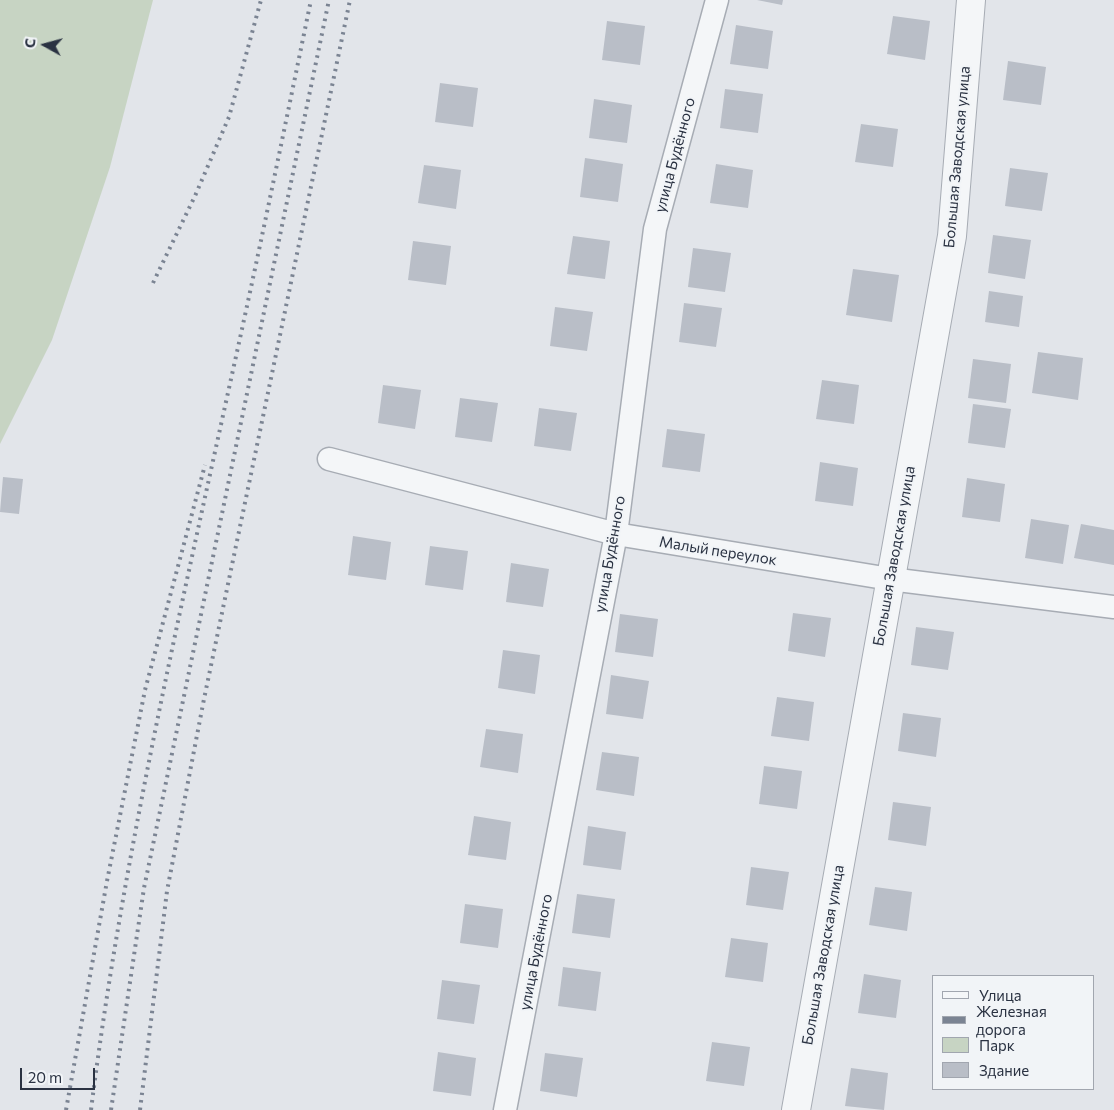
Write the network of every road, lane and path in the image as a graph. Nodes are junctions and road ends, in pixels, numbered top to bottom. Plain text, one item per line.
1 (717, 0) edge
2 (971, 0) edge
3 (329, 459) dead end
4 (616, 534) junction
5 (890, 578) junction
6 (1114, 607) edge
7 (505, 1110) edge
8 (796, 1110) edge

1 - 4 street, улица Будённого
2 - 5 street, Большая Заводская улица
3 - 4 street, Малый переулок
4 - 5 street, Малый переулок
4 - 7 street, улица Будённого
5 - 6 street, Малый переулок
5 - 8 street, Большая Заводская улица

